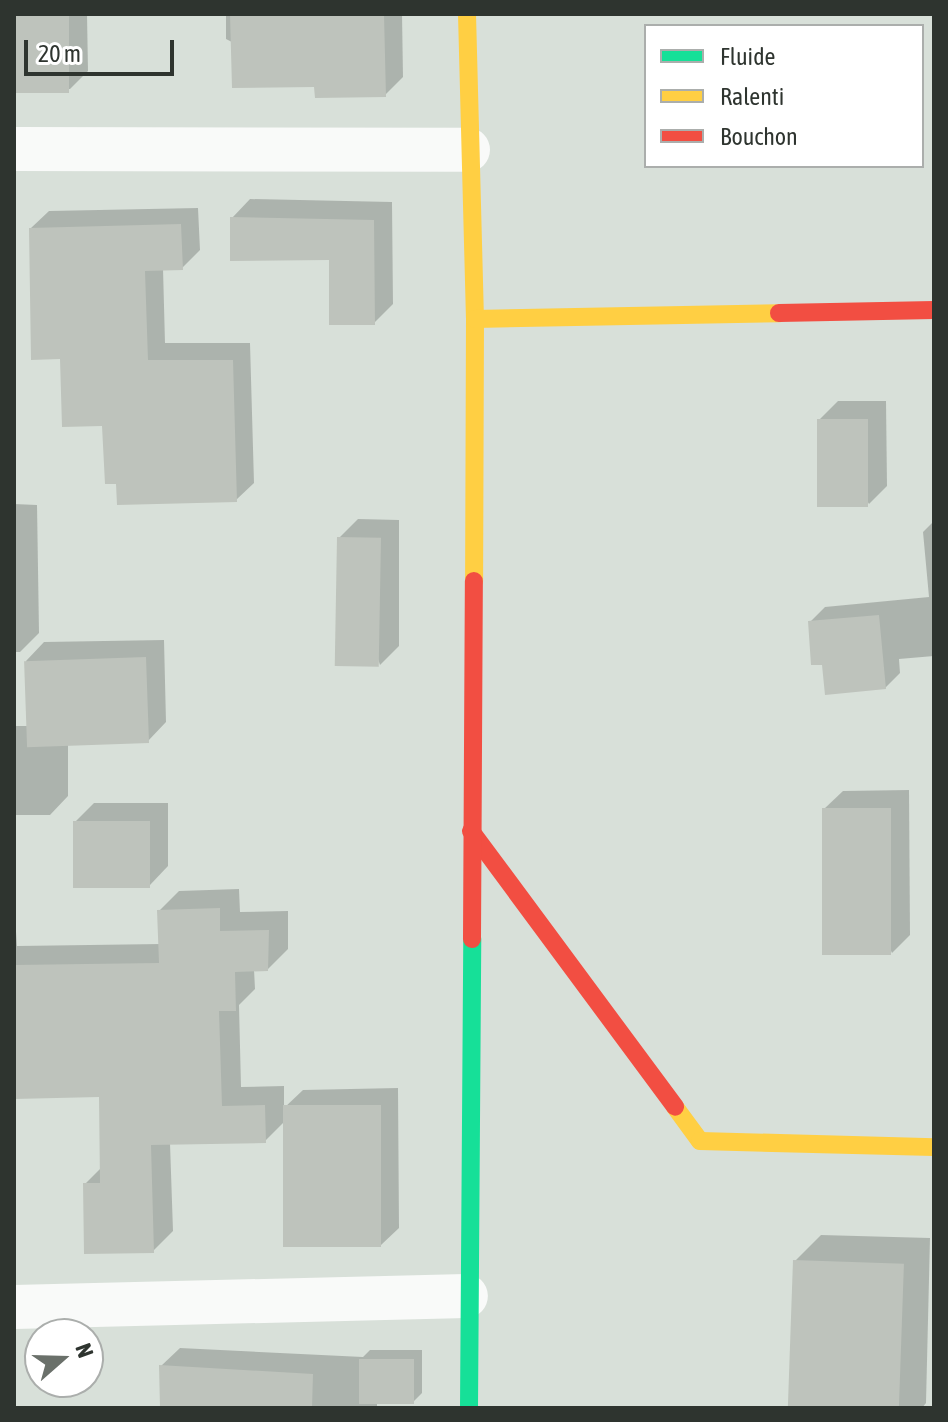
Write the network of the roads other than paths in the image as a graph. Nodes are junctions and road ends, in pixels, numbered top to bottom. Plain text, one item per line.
1 (467, 14) edge
2 (14, 149) edge
3 (468, 150) junction
4 (934, 310) edge
5 (475, 319) junction
6 (471, 831) junction
7 (934, 1147) edge
8 (466, 1296) junction
9 (14, 1307) edge
10 (469, 1408) edge

1 - 3 street
2 - 3 street
3 - 5 street
4 - 5 street
5 - 6 street
6 - 7 street
6 - 8 street
8 - 9 street
8 - 10 street

